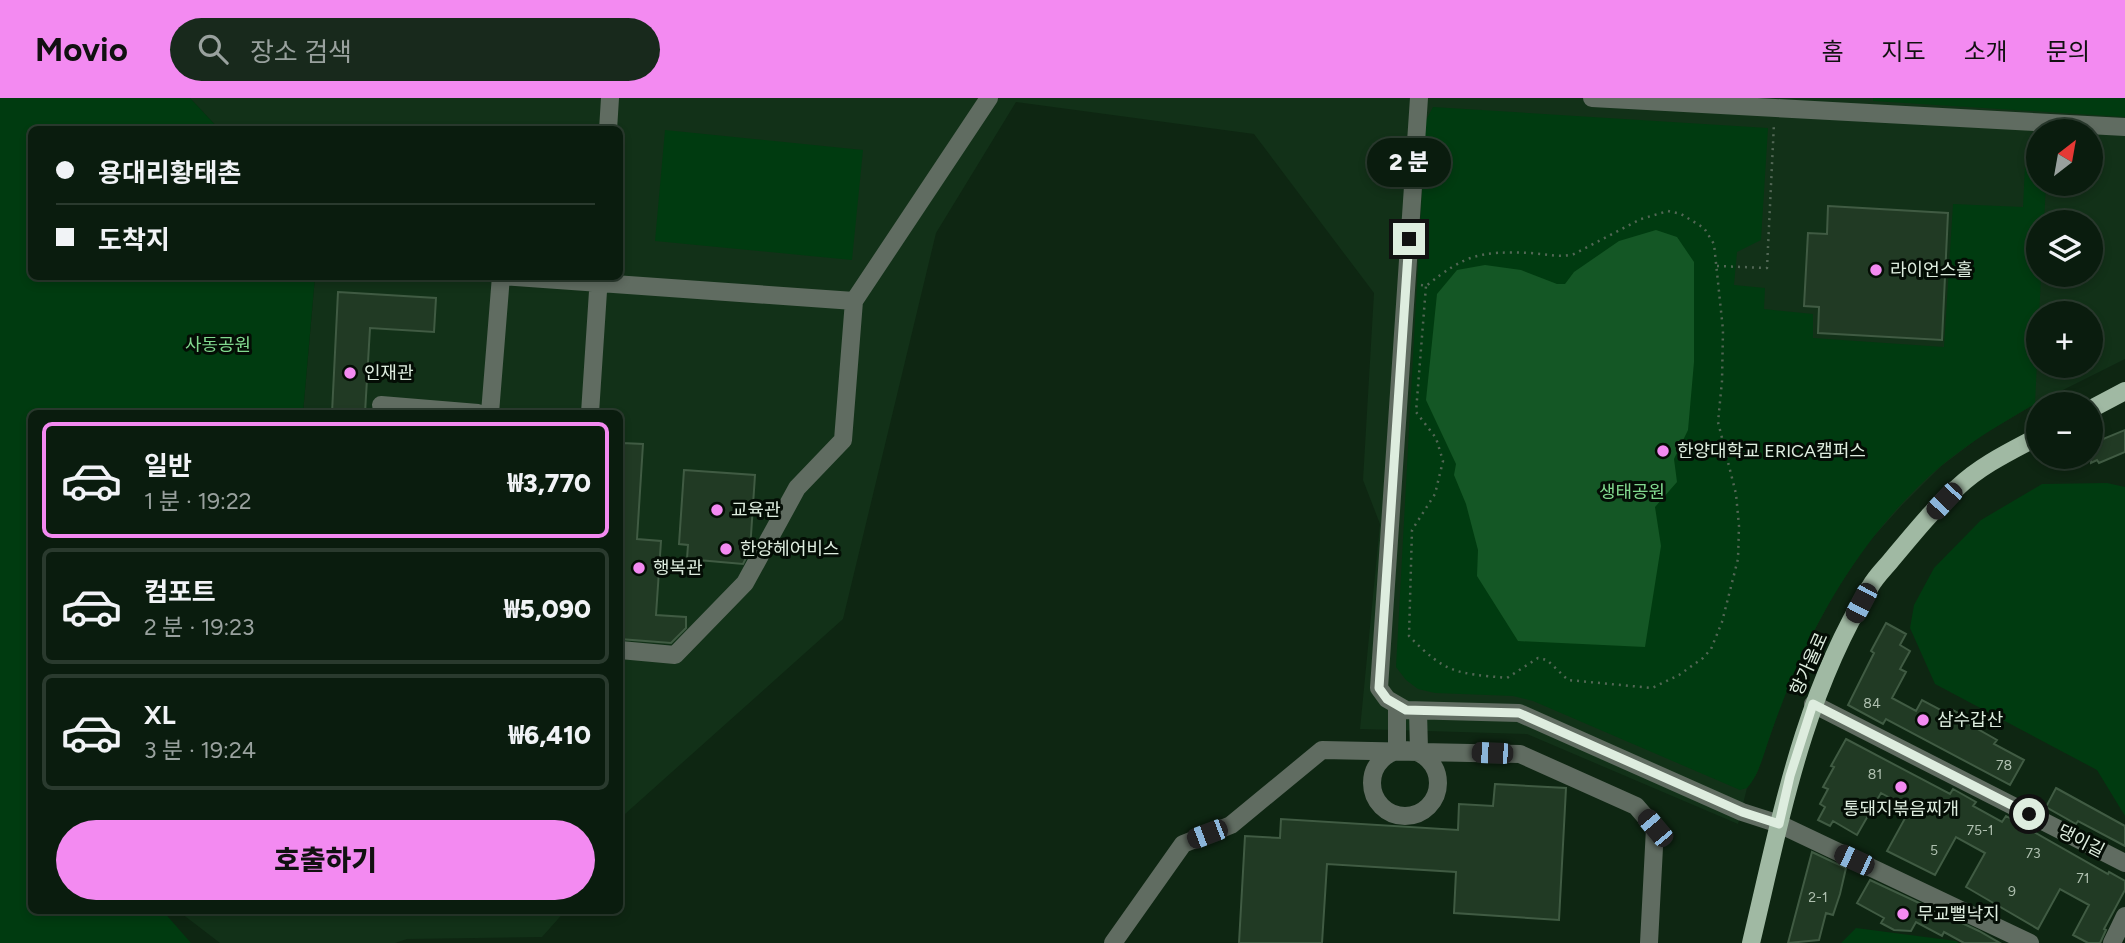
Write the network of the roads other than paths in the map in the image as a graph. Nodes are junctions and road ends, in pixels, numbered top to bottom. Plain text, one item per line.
1 (610, 98) edge
2 (989, 98) edge
3 (1419, 98) edge
4 (1591, 98) edge
5 (1659, 100) edge
6 (1780, 105) edge
7 (608, 126) edge
8 (2125, 127) edge
9 (501, 280) edge
10 (598, 280) edge
11 (854, 301) junction
12 (2125, 391) edge
13 (2103, 403) edge
14 (381, 405) dead end
15 (442, 410) edge
16 (490, 410) edge
17 (590, 410) edge
18 (2026, 443) edge
19 (623, 650) edge
20 (1813, 704) junction
21 (1397, 705) junction
22 (1418, 711) junction
23 (1407, 750) junction
24 (1779, 824) junction
25 (2125, 863) edge
26 (2125, 916) edge
27 (1113, 943) edge
28 (1649, 943) edge
29 (1751, 943) edge
30 (2030, 943) edge
31 (2112, 943) edge

1 - 7 street
2 - 11 street
3 - 21 street
4 - 5 street
5 - 6 street
6 - 8 street
9 - 16 street
10 - 11 street
10 - 17 street
11 - 19 street
12 - 13 main road
14 - 15 street
18 - 20 main road, 항가울로
20 - 24 main road, 항가울로
20 - 25 street, 댕이길
21 - 22 street
21 - 23 street
22 - 23 street
22 - 24 street
23 - 27 street
23 - 28 street
24 - 29 main road, 항가울로
24 - 30 street
26 - 31 street

